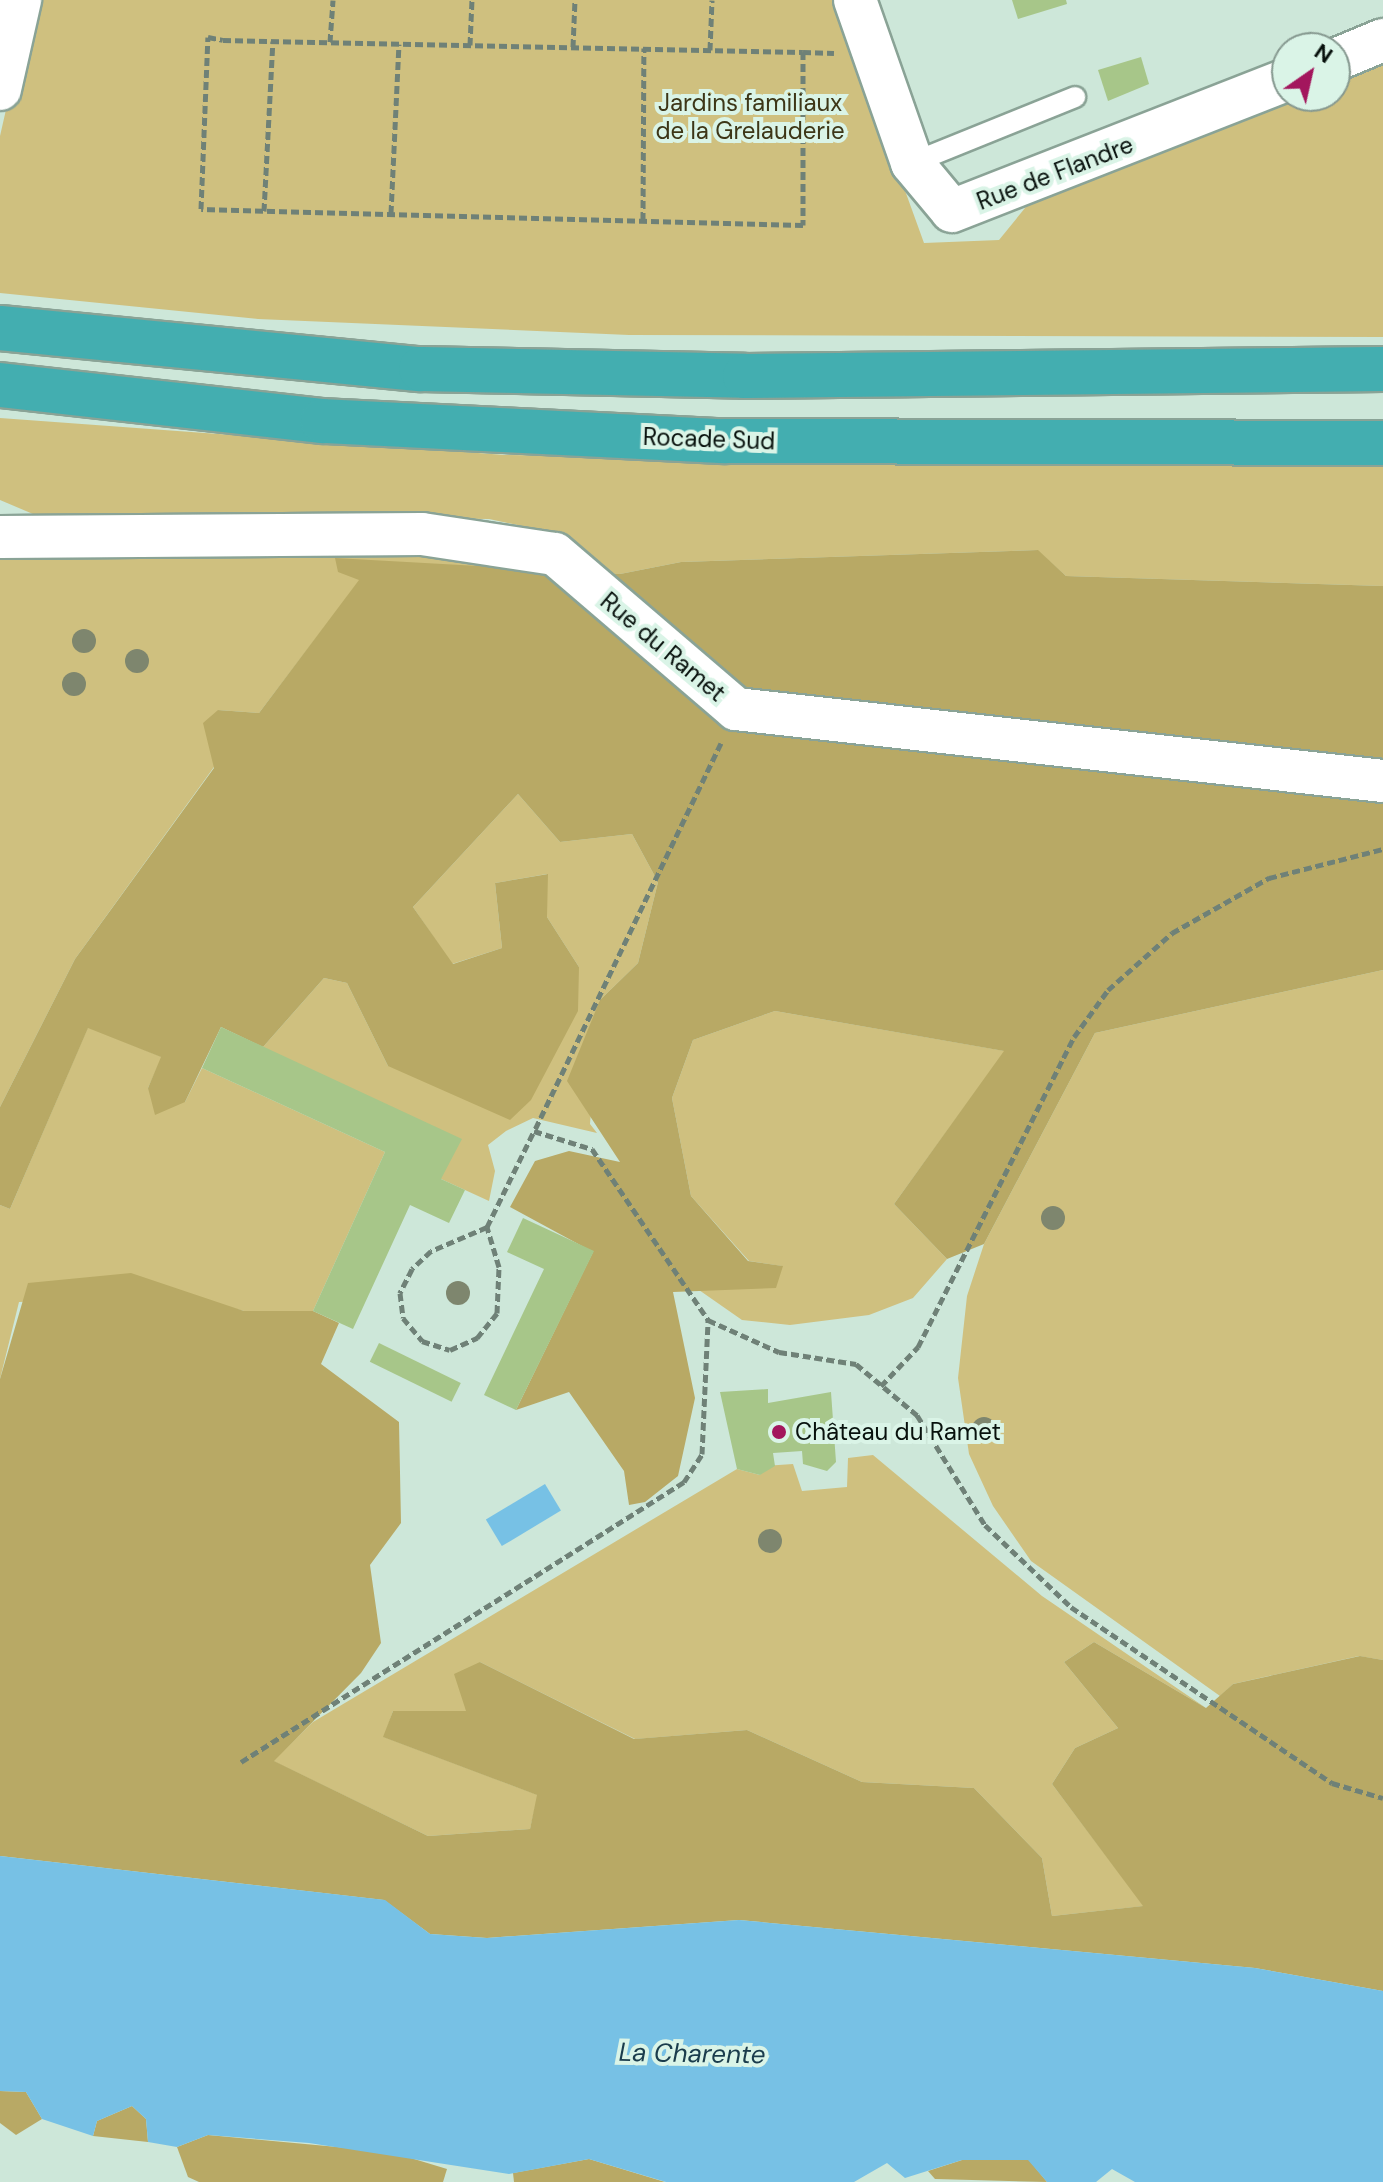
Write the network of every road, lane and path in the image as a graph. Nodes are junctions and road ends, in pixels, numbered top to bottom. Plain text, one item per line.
1 (20, 0) edge
2 (333, 0) edge
3 (472, 0) edge
4 (575, 0) edge
5 (712, 0) edge
6 (855, 0) edge
7 (1383, 40) edge
8 (273, 41) junction
9 (330, 42) junction
10 (399, 44) junction
11 (470, 45) junction
12 (573, 47) junction
13 (644, 48) junction
14 (710, 50) junction
15 (803, 52) junction
16 (1351, 53) edge
17 (875, 55) junction
18 (1271, 86) edge
19 (0, 89) edge
20 (1075, 97) dead end
21 (912, 163) junction
22 (264, 211) junction
23 (391, 213) junction
24 (643, 220) junction
25 (0, 328) edge
26 (1383, 369) edge
27 (18, 387) edge
28 (1383, 443) edge
29 (0, 537) edge
30 (736, 709) junction
31 (1383, 781) edge
32 (1383, 849) edge
33 (534, 1131) junction
34 (487, 1227) junction
35 (708, 1320) junction
36 (881, 1386) junction
37 (241, 1762) dead end
38 (1383, 1798) edge

1 - 19 street
2 - 9 path
3 - 11 path
4 - 12 path
5 - 14 path
6 - 17 street, Rue de Flandre
7 - 16 street
8 - 9 path
8 - 22 path
8 - 22 path
9 - 10 path
10 - 11 path
10 - 23 path
11 - 12 path
12 - 13 path
13 - 14 path
13 - 24 path
14 - 15 path
15 - 17 path
15 - 24 path
17 - 21 street, Rue de Flandre
18 - 21 street, Rue de Flandre
20 - 21 lane
22 - 23 path
23 - 24 path
25 - 26 highway
27 - 28 highway, Rocade Sud
29 - 30 street, Rue du Ramet
30 - 31 street, Rue du Ramet
30 - 33 path
32 - 36 path
33 - 34 path
33 - 35 path
34 - 34 path
35 - 36 path
35 - 37 path
36 - 38 path

